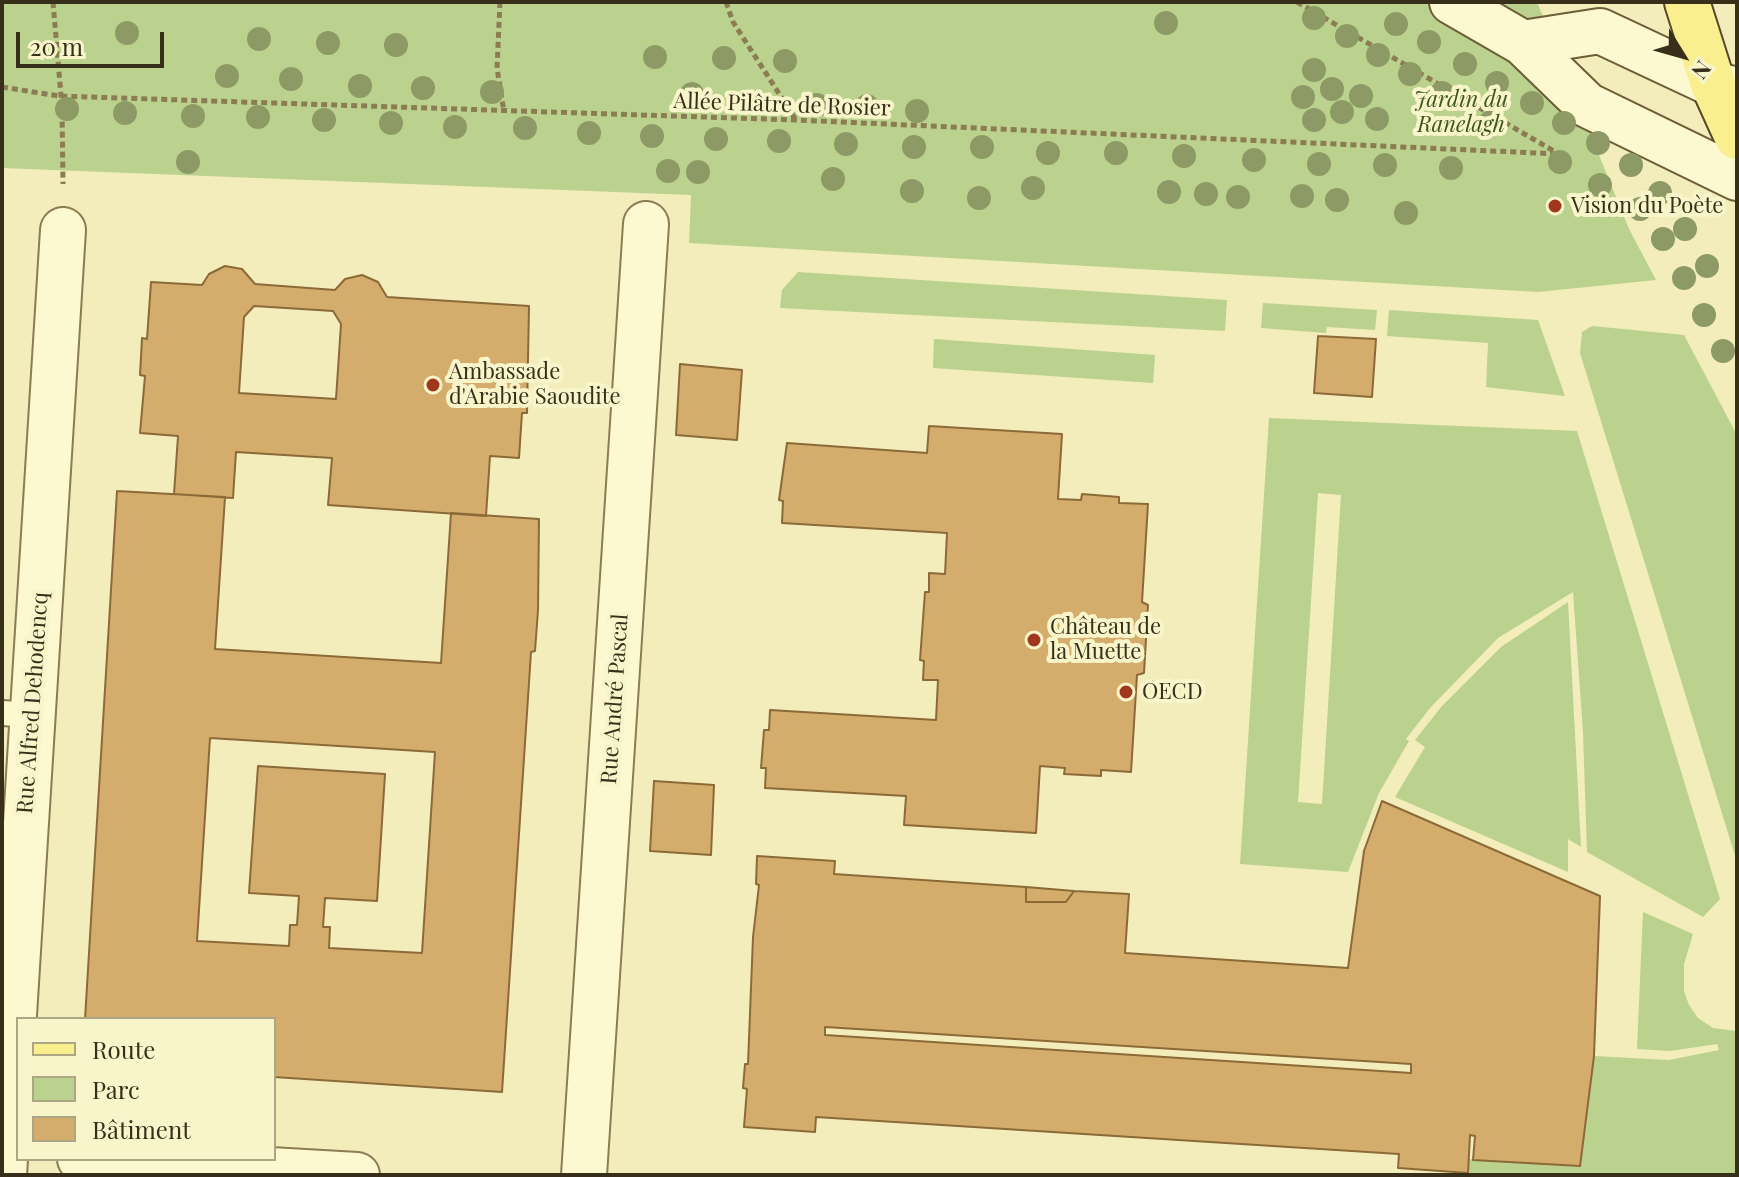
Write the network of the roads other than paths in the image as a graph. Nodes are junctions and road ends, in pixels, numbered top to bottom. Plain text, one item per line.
1 (1452, 2) edge
2 (1687, 2) edge
3 (1523, 43) junction
4 (1725, 87) edge
5 (1737, 137) edge
6 (1737, 178) edge
7 (646, 224) dead end
8 (63, 230) road end
9 (17, 714) edge
10 (7, 1160) edge
11 (115, 1161) edge
12 (357, 1175) edge
13 (584, 1175) edge

1 - 3 street
2 - 4 main road
3 - 4 street
3 - 6 street
4 - 5 main road
7 - 13 street, Rue André Pascal
8 - 9 street, Rue Alfred Dehodencq
9 - 10 street, Rue Alfred Dehodencq
11 - 12 street

